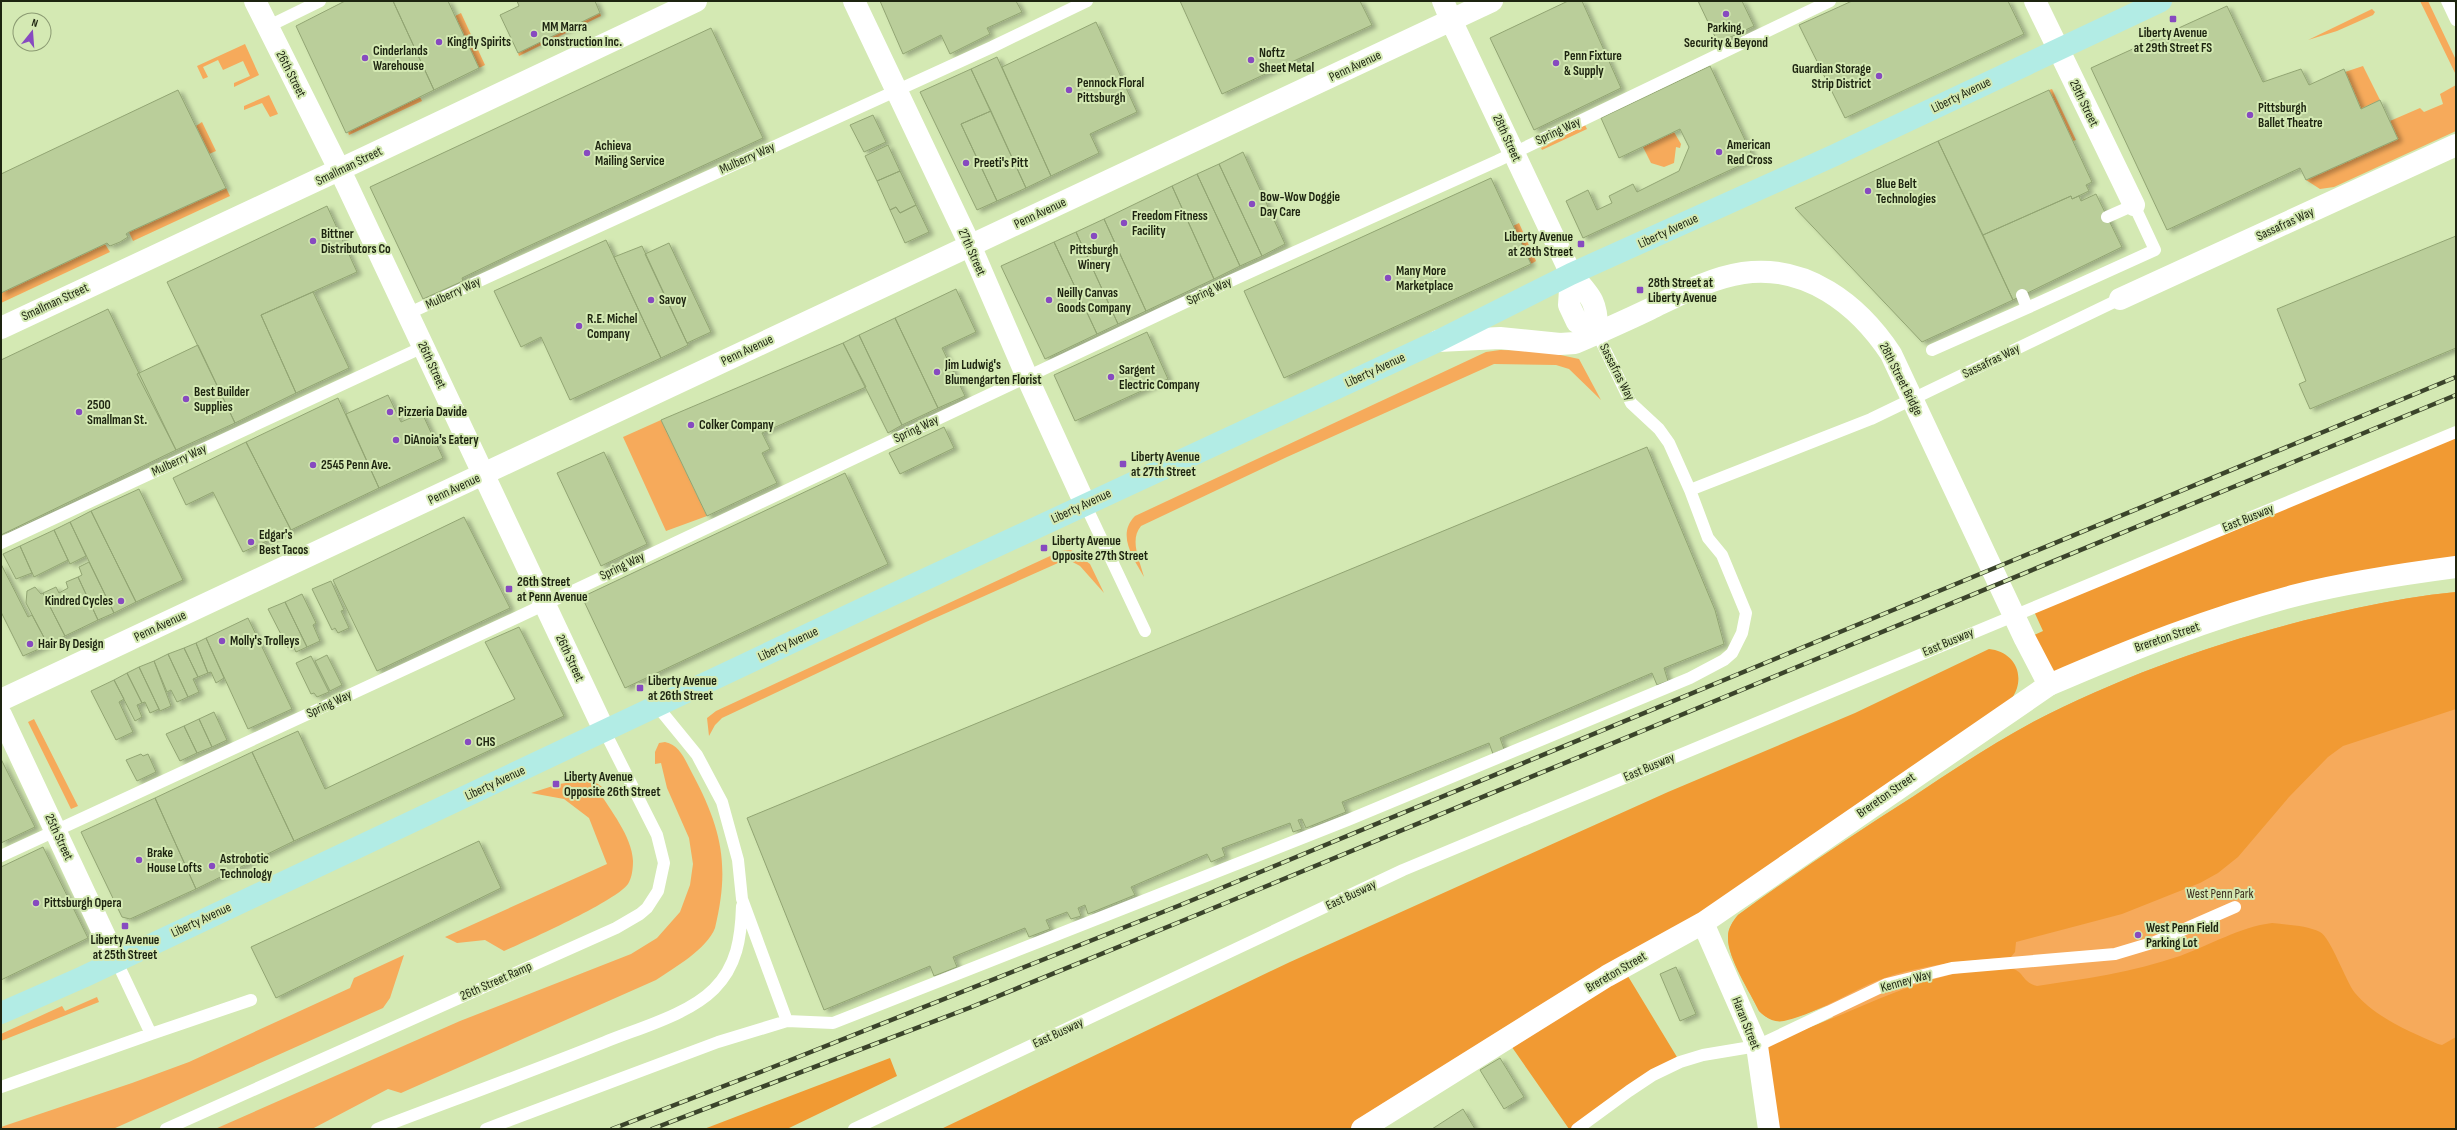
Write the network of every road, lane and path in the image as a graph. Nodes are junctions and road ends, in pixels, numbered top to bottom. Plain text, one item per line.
1 (255, 1) edge
2 (320, 1) edge
3 (696, 1) edge
4 (854, 1) edge
5 (1087, 1) edge
6 (1492, 1) edge
7 (1830, 1) edge
8 (2035, 1) edge
9 (2161, 1) edge
10 (2447, 1) edge
11 (1447, 10) edge
12 (2456, 20) edge
13 (267, 27) junction
14 (2058, 48) junction
15 (896, 90) junction
16 (2456, 145) edge
17 (1514, 152) junction
18 (340, 170) junction
19 (2134, 205) junction
20 (2107, 217) dead end
21 (970, 245) junction
22 (1571, 274) junction
23 (2022, 296) dead end
24 (2120, 299) joint
25 (2027, 308) junction
26 (407, 314) junction
27 (1, 328) edge
28 (1597, 333) junction
29 (1438, 341) junction
30 (423, 347) junction
31 (1932, 350) dead end
32 (1027, 377) junction
33 (2456, 432) edge
34 (484, 475) junction
35 (1690, 490) junction
36 (1085, 504) junction
37 (1, 543) edge
38 (2456, 567) edge
39 (544, 604) junction
40 (1145, 631) dead end
41 (2049, 685) junction
42 (1, 700) edge
43 (657, 706) junction
44 (1, 715) edge
45 (605, 732) junction
46 (56, 830) junction
47 (1, 856) edge
48 (742, 899) junction
49 (2235, 907) dead end
50 (1703, 923) junction
51 (116, 960) junction
52 (251, 1000) dead end
53 (1, 1013) edge
54 (787, 1021) junction
55 (151, 1034) junction
56 (1757, 1046) junction
57 (1, 1088) edge
58 (166, 1129) edge
59 (377, 1129) edge
60 (486, 1129) edge
61 (854, 1129) edge
62 (1362, 1129) edge
63 (1577, 1129) edge
64 (1769, 1129) edge

1 - 13 street, 26th Street
2 - 13 lane
3 - 18 street, Smallman Street
4 - 15 street, 27th Street
5 - 15 lane, Mulberry Way
6 - 11 street, Penn Avenue
7 - 17 lane, Spring Way
8 - 14 street, 29th Street
9 - 14 main road, Liberty Avenue
10 - 12 lane
11 - 17 street, 28th Street
11 - 21 street, Penn Avenue
13 - 18 street, 26th Street
14 - 19 street, 29th Street
14 - 22 main road, Liberty Avenue
15 - 21 street, 27th Street
15 - 26 lane, Mulberry Way
16 - 24 street, Sassafras Way
17 - 22 street, 28th Street
17 - 32 lane, Spring Way
18 - 26 street, 26th Street
18 - 27 street, Smallman Street
19 - 20 lane
19 - 25 lane
21 - 32 street, 27th Street
21 - 34 street, Penn Avenue
22 - 28 street, 28th Street
22 - 29 main road, Liberty Avenue
23 - 25 lane
24 - 35 lane, Sassafras Way
25 - 31 lane
26 - 30 street, 26th Street
28 - 29 street, 28th Street Bridge
28 - 35 lane, Sassafras Way
28 - 41 street, 28th Street Bridge
29 - 36 main road, Liberty Avenue
30 - 34 street, 26th Street
30 - 37 lane, Mulberry Way
32 - 36 street, 27th Street
32 - 39 lane, Spring Way
33 - 61 lane, East Busway
34 - 39 street, 26th Street
34 - 42 street, Penn Avenue
35 - 54 lane
36 - 40 lane
36 - 43 main road, Liberty Avenue
38 - 41 street, Brereton Street
39 - 45 street, 26th Street
39 - 46 lane, Spring Way
41 - 50 street, Brereton Street
43 - 45 main road, Liberty Avenue
43 - 48 lane
44 - 46 street, 25th Street
45 - 51 main road, Liberty Avenue
45 - 58 lane, 26th Street Ramp
46 - 47 lane, Spring Way
46 - 51 street, 25th Street
48 - 54 lane
48 - 59 lane
49 - 56 lane, Kenney Way
50 - 56 street, Haran Street
50 - 62 street, Brereton Street
51 - 53 main road, Liberty Avenue
51 - 55 lane
52 - 55 lane
54 - 60 lane
55 - 57 lane
56 - 63 lane, Kenney Way
56 - 64 street, Haran Street

